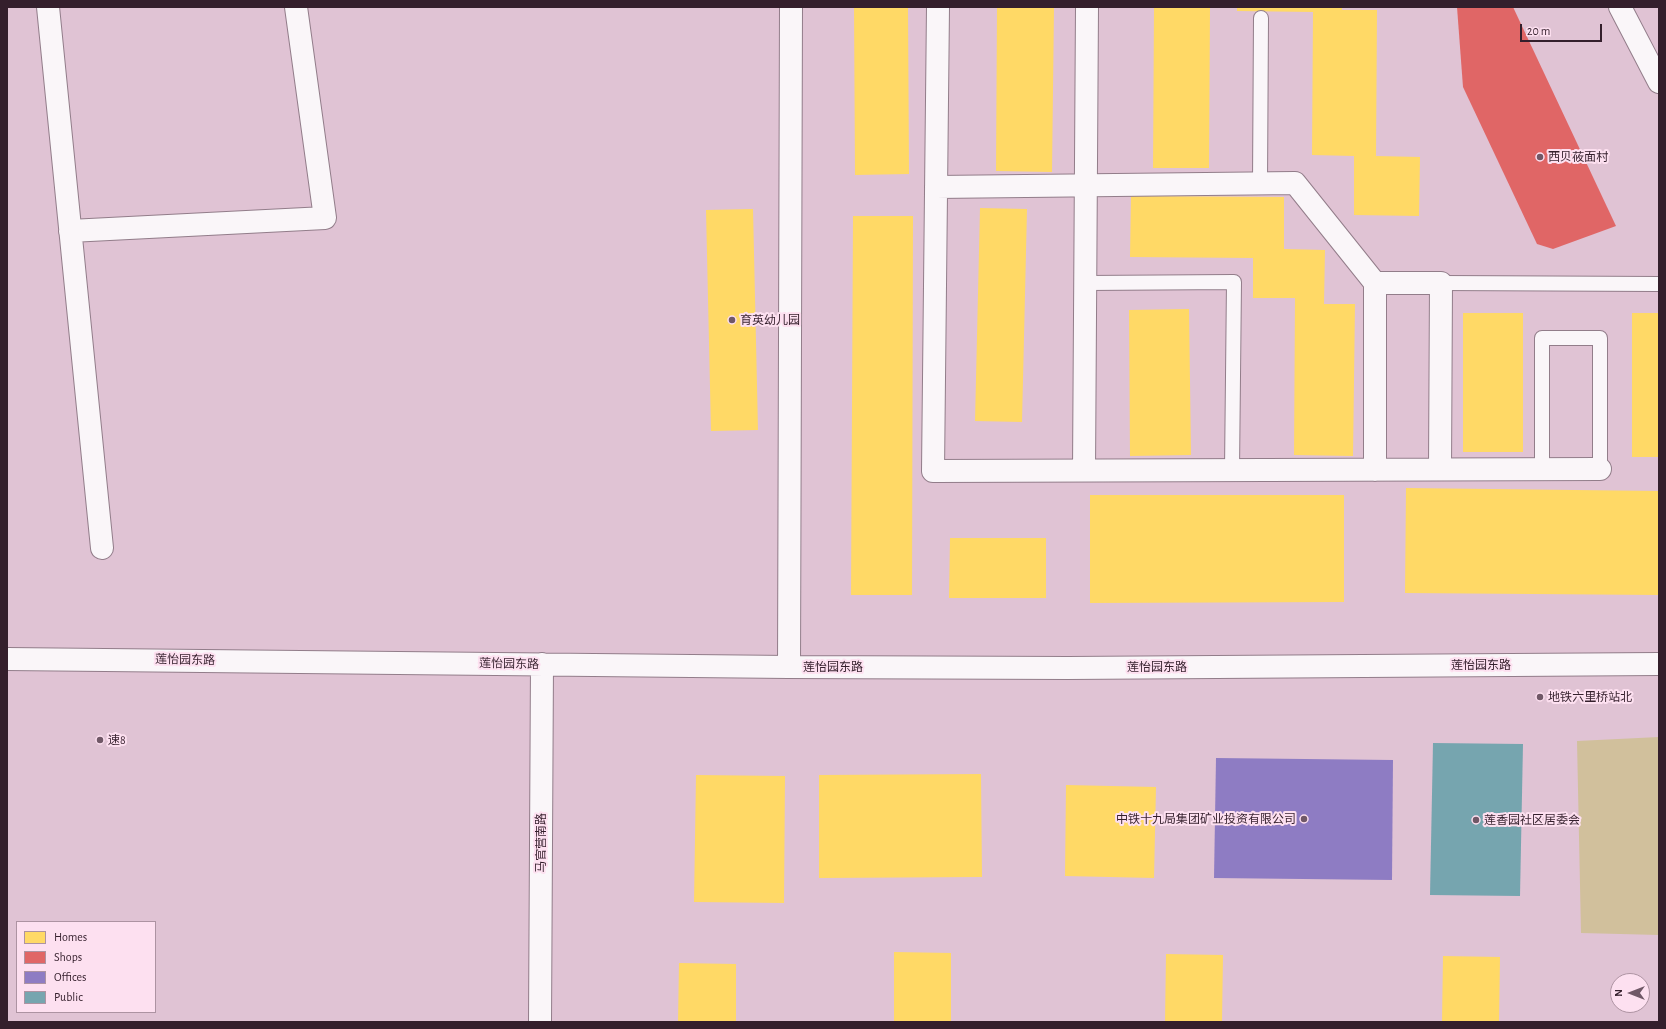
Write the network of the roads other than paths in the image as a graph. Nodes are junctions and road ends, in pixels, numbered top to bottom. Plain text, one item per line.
1 (48, 7) edge
2 (296, 7) edge
3 (791, 7) edge
4 (938, 7) edge
5 (1087, 7) edge
6 (1620, 7) edge
7 (1261, 18) dead end
8 (1659, 82) edge
9 (1260, 183) junction
10 (1086, 186) junction
11 (936, 187) junction
12 (70, 231) junction
13 (1086, 282) junction
14 (1375, 282) junction
15 (1441, 282) junction
16 (1659, 284) edge
17 (1440, 469) junction
18 (1542, 469) junction
19 (1600, 469) joint
20 (1084, 470) junction
21 (1232, 470) junction
22 (1375, 470) junction
23 (102, 548) dead end
24 (7, 659) edge
25 (542, 664) junction
26 (1659, 664) edge
27 (789, 667) junction
28 (540, 1022) edge

1 - 12 street
2 - 12 street
3 - 27 street
4 - 11 street
5 - 10 street
6 - 8 street
7 - 9 lane
9 - 10 street
9 - 14 street
10 - 11 street
10 - 13 street
11 - 20 street
12 - 23 street
13 - 20 street
13 - 21 lane
14 - 15 street
14 - 22 street
15 - 16 lane
15 - 17 street
17 - 18 street
17 - 22 street
18 - 19 street
18 - 19 lane
20 - 21 street
21 - 22 street
24 - 25 street, 莲怡园东路
25 - 27 street, 莲怡园东路
25 - 28 street, 马官营南路
26 - 27 street, 莲怡园东路

